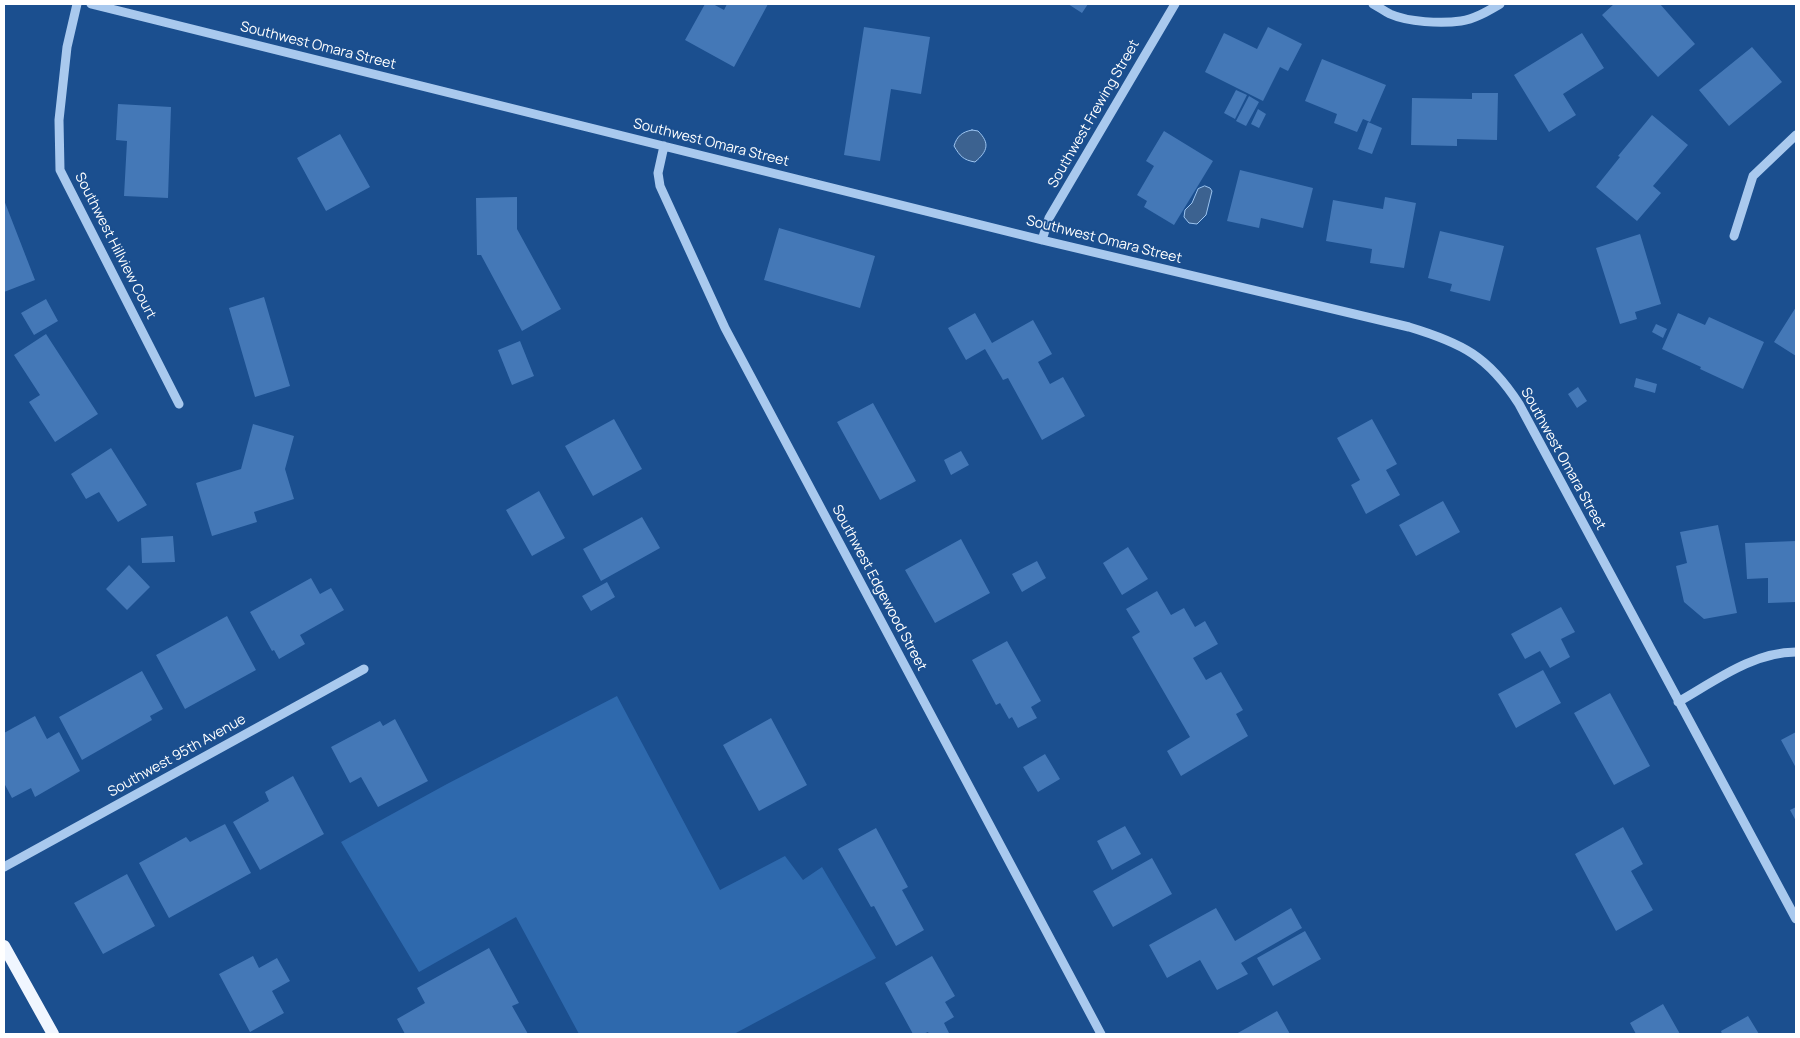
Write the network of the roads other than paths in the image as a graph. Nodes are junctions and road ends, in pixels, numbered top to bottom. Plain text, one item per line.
1 (77, 4) edge
2 (91, 4) edge
3 (1175, 4) edge
4 (1373, 4) edge
5 (1500, 4) edge
6 (1796, 135) edge
7 (664, 146) junction
8 (1734, 236) dead end
9 (1042, 240) junction
10 (179, 404) dead end
11 (1796, 652) edge
12 (364, 669) dead end
13 (1678, 702) junction
14 (4, 867) edge
15 (1796, 919) edge
16 (4, 946) edge
17 (52, 1034) edge
18 (1101, 1034) edge

1 - 10 street, Southwest Hillview Court
2 - 7 street, Southwest Omara Street
3 - 9 street, Southwest Frewing Street
4 - 5 street
6 - 8 street
7 - 9 street, Southwest Omara Street
7 - 18 street, Southwest Edgewood Street
9 - 13 street, Southwest Omara Street
11 - 13 street
12 - 14 street, Southwest 95th Avenue
13 - 15 street, Southwest Omara Street
16 - 17 main road

